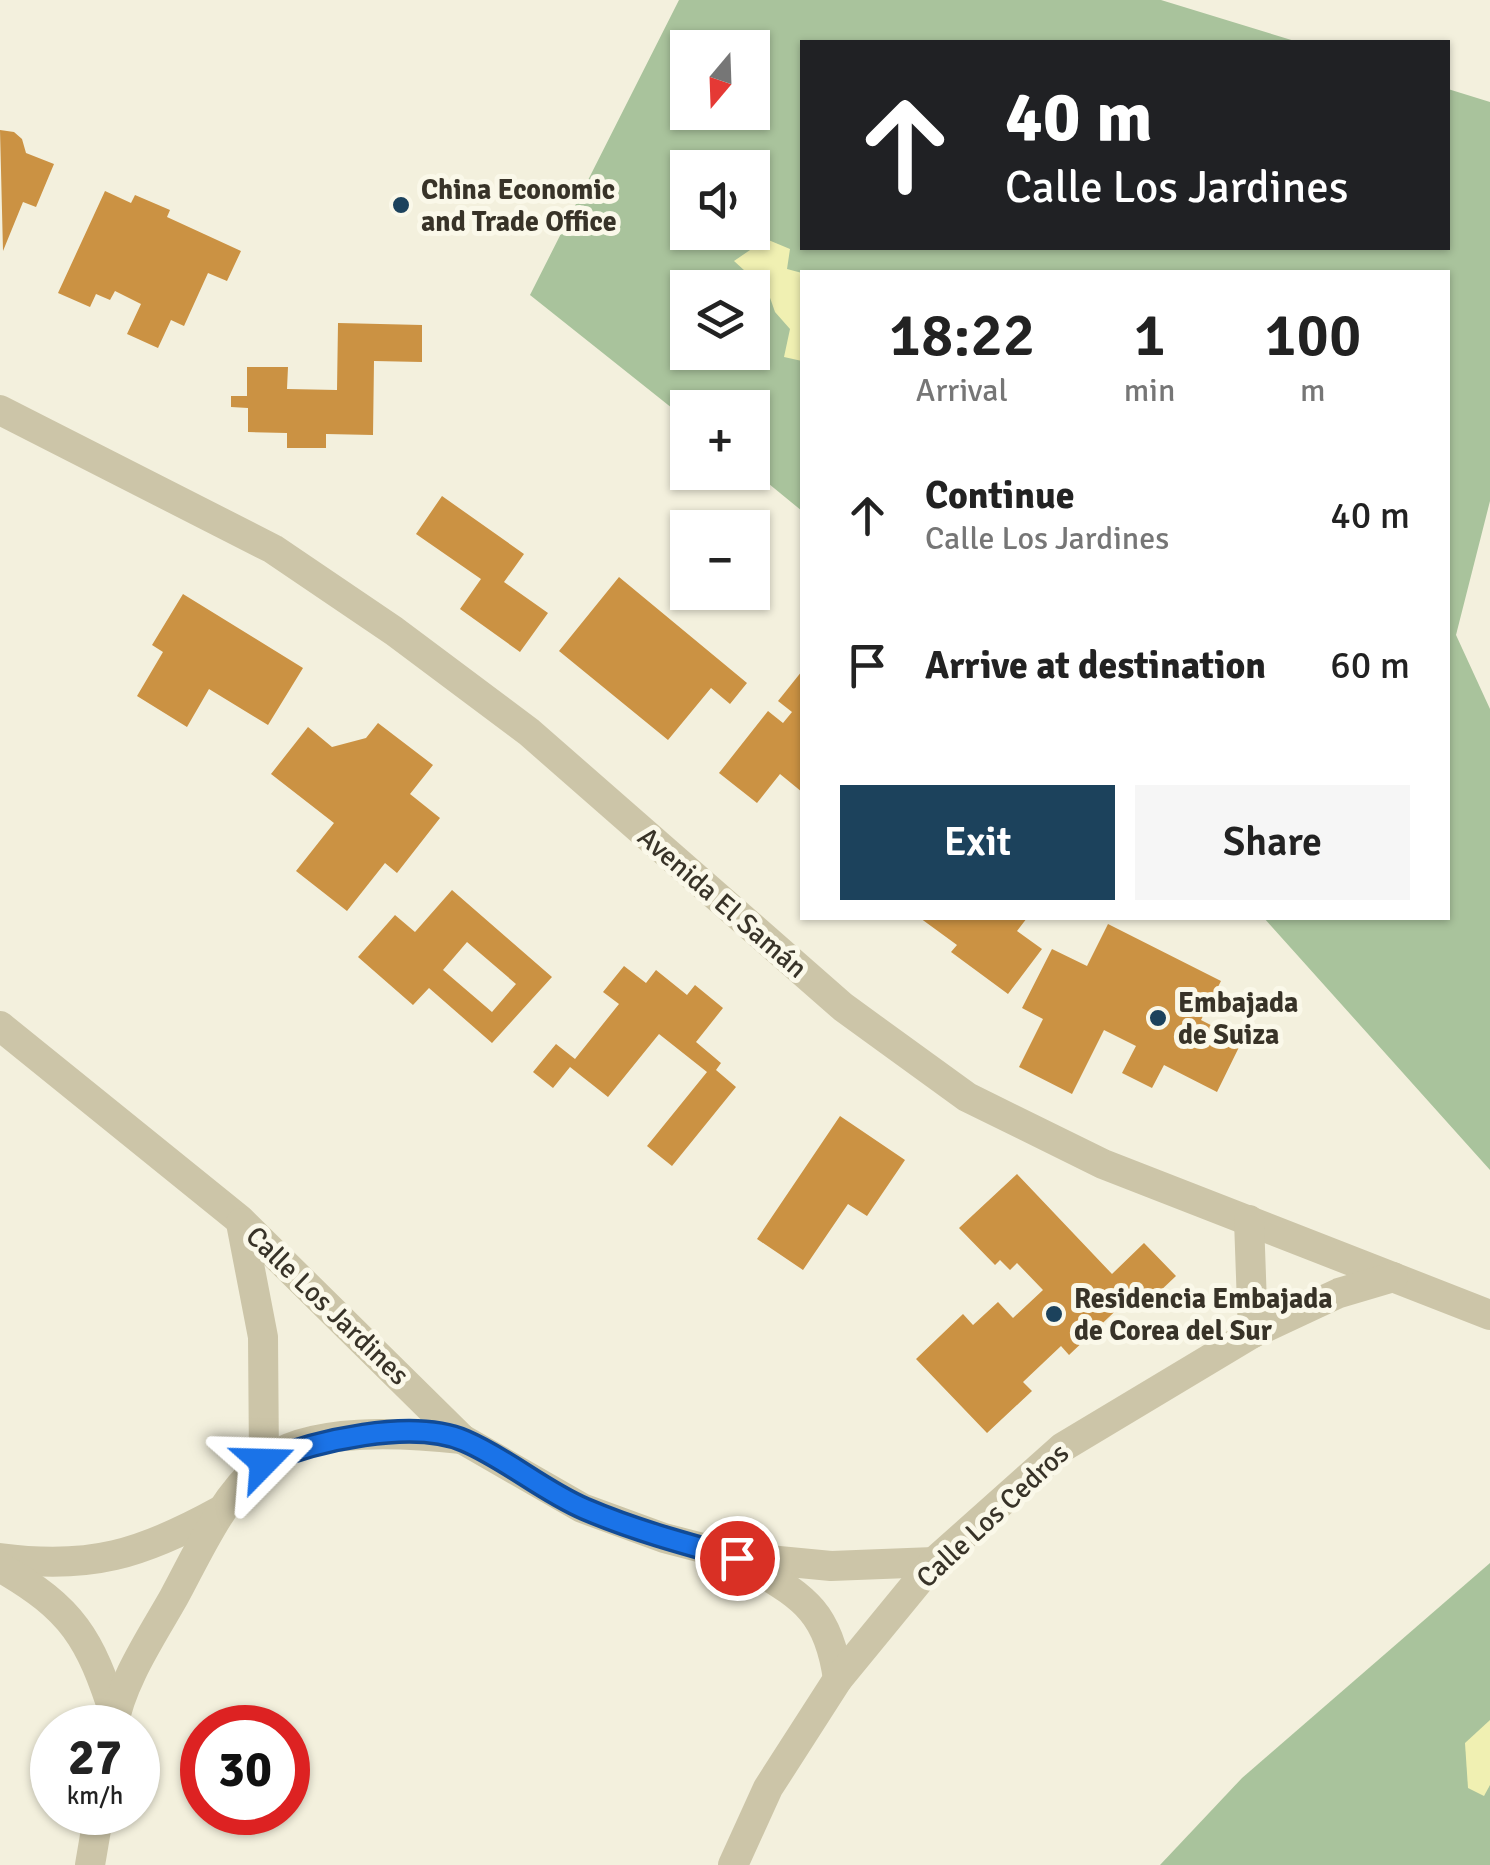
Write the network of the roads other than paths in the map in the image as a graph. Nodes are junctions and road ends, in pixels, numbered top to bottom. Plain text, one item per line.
1 (0, 410) edge
2 (0, 1026) edge
3 (240, 1220) junction
4 (1249, 1220) junction
5 (1393, 1276) junction
6 (1490, 1315) edge
7 (1253, 1332) junction
8 (462, 1439) junction
9 (264, 1462) junction
10 (220, 1510) junction
11 (0, 1558) edge
12 (737, 1558) junction
13 (934, 1562) junction
14 (0, 1567) edge
15 (838, 1679) junction
16 (109, 1705) edge
17 (122, 1705) edge
18 (95, 1835) edge
19 (90, 1865) edge
20 (733, 1865) edge

1 - 4 street, Avenida El Samán
2 - 3 street, Calle Los Jardines
3 - 8 street, Calle Los Jardines
3 - 9 street
4 - 5 street, Avenida El Samán
4 - 7 street
5 - 6 street, Avenida El Samán
5 - 7 street, Calle Los Cedros
7 - 13 street, Calle Los Cedros
8 - 9 street
8 - 12 street, Calle Los Jardines
9 - 10 street
10 - 11 street
10 - 17 street
12 - 13 street, Calle Los Jardines
12 - 15 street, Calle Los Jardines
13 - 15 street, Calle Los Cedros
14 - 16 street
15 - 20 street, Calle Los Cedros
18 - 19 street

